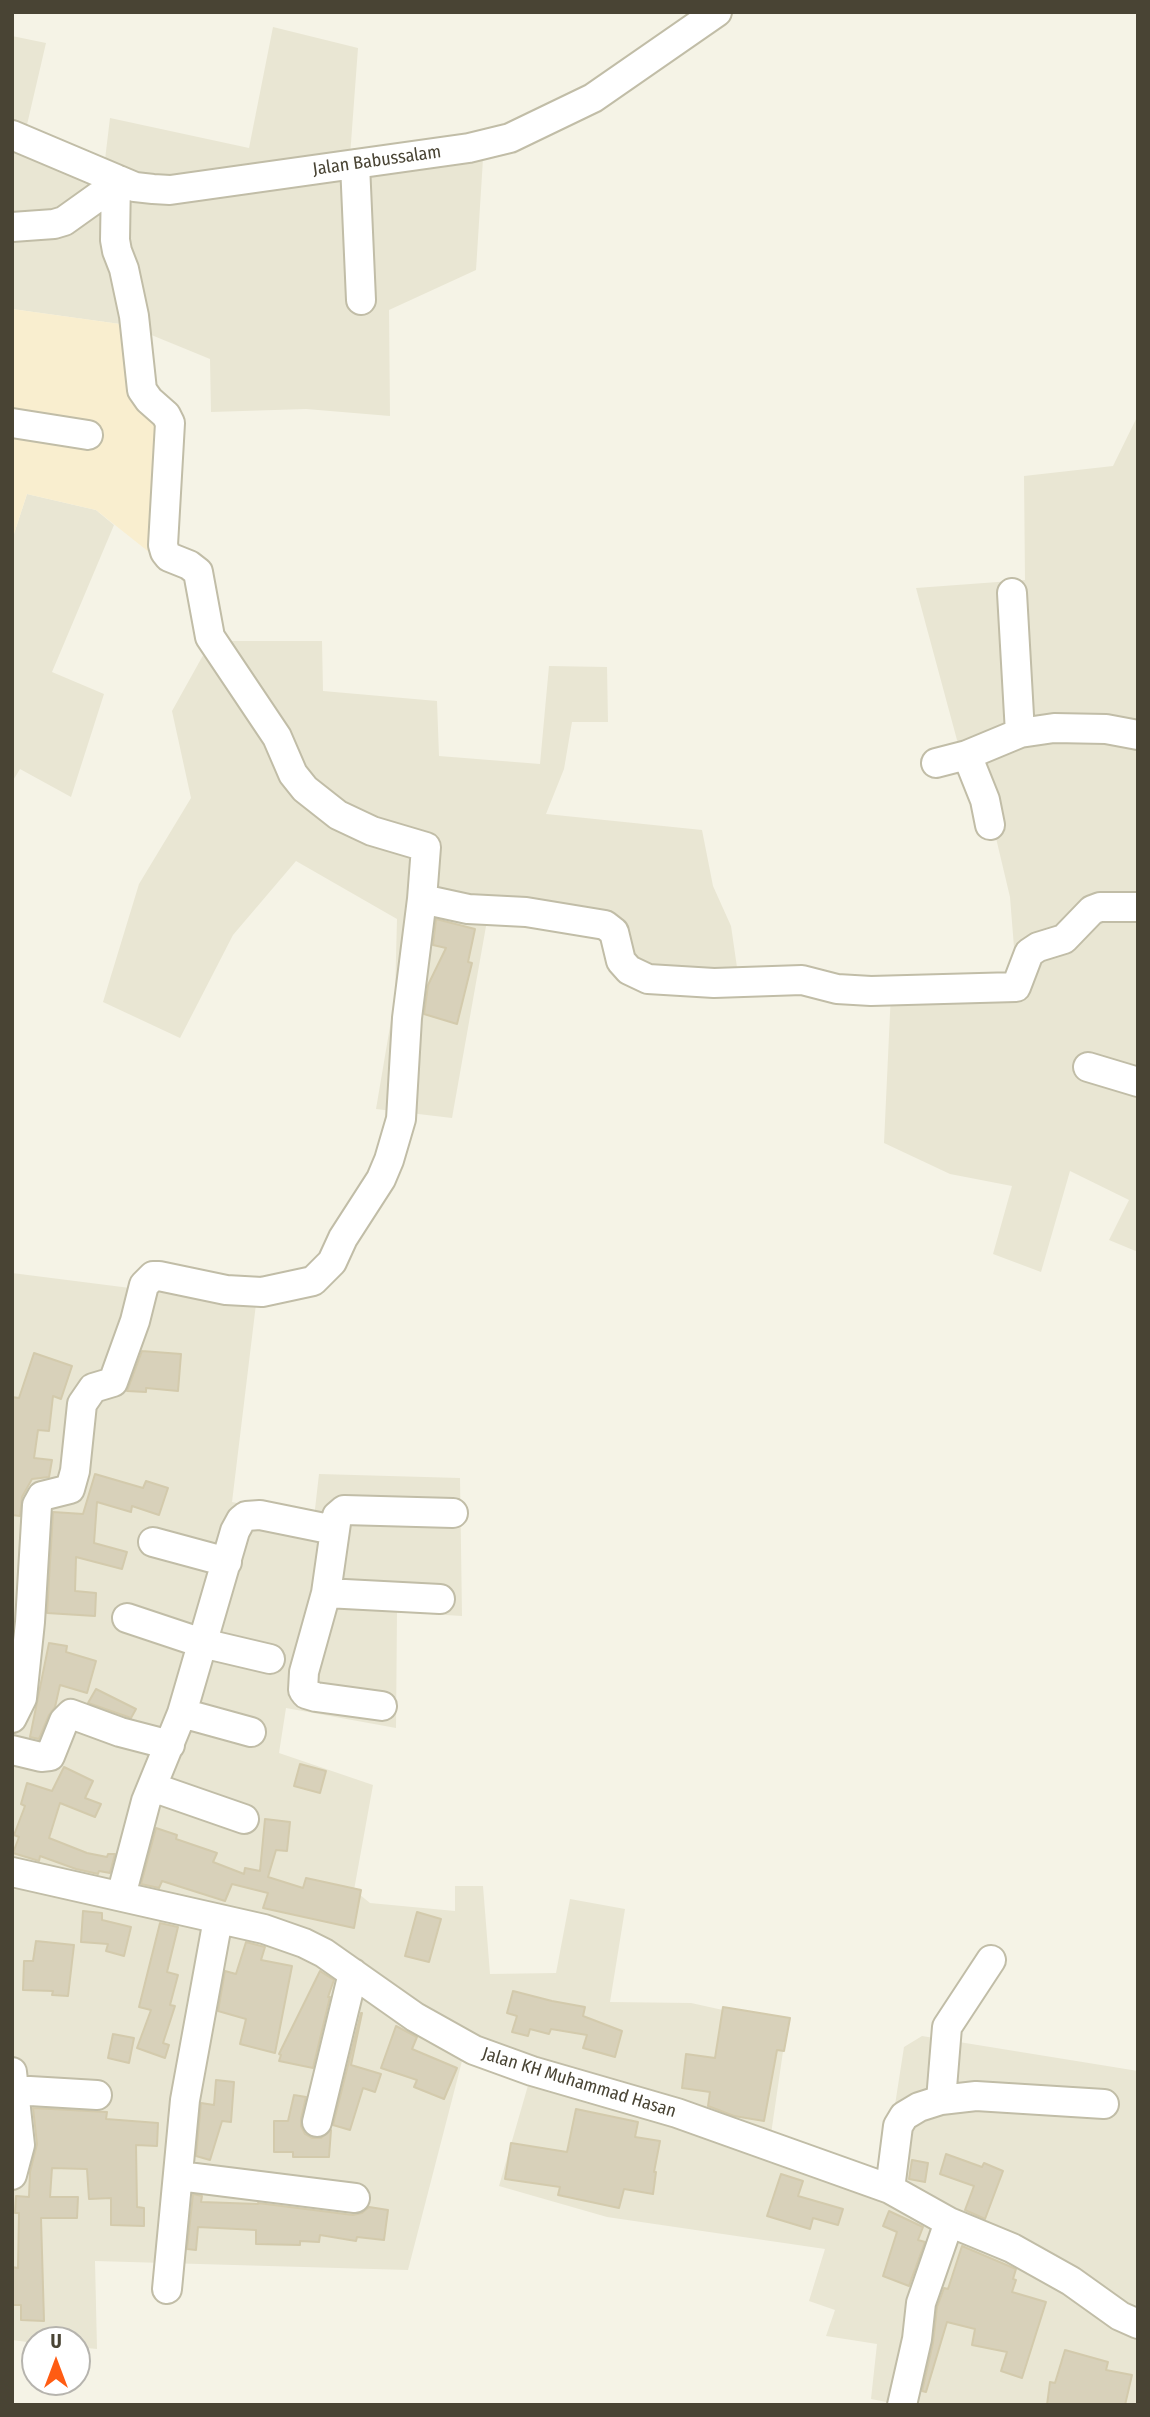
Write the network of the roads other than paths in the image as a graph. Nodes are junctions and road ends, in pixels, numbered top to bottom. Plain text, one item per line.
1 (717, 12) edge
2 (12, 135) edge
3 (355, 164) junction
4 (115, 186) junction
5 (12, 227) edge
6 (361, 300) dead end
7 (12, 423) edge
8 (88, 435) dead end
9 (1012, 593) dead end
10 (1020, 733) junction
11 (1138, 735) edge
12 (967, 755) junction
13 (936, 764) dead end
14 (990, 825) dead end
15 (422, 900) junction
16 (1138, 907) edge
17 (1088, 1067) dead end
18 (1138, 1083) edge
19 (453, 1513) dead end
20 (334, 1530) junction
21 (153, 1542) dead end
22 (227, 1562) junction
23 (326, 1593) junction
24 (440, 1599) dead end
25 (127, 1618) dead end
26 (202, 1643) junction
27 (270, 1659) dead end
28 (382, 1706) dead end
29 (182, 1713) junction
30 (12, 1718) edge
31 (251, 1732) dead end
32 (170, 1745) junction
33 (12, 1750) edge
34 (152, 1787) junction
35 (244, 1819) dead end
36 (12, 1872) edge
37 (121, 1896) junction
38 (218, 1919) junction
39 (991, 1961) dead end
40 (353, 1973) junction
41 (12, 2072) edge
42 (13, 2090) edge
43 (97, 2095) dead end
44 (941, 2100) junction
45 (1104, 2104) dead end
46 (317, 2122) dead end
47 (12, 2175) edge
48 (179, 2176) junction
49 (890, 2189) junction
50 (355, 2199) dead end
51 (949, 2222) junction
52 (167, 2289) dead end
53 (1138, 2324) edge
54 (902, 2405) edge

1 - 3 street, Jalan Babussalam
2 - 4 street, Jalan Babussalam
3 - 4 street, Jalan Babussalam
3 - 6 street
4 - 5 street
4 - 15 street
7 - 8 street
9 - 10 street
10 - 11 street
10 - 12 street
12 - 13 street
12 - 14 street
15 - 16 street
15 - 30 street
17 - 18 street
19 - 20 street
20 - 22 street
20 - 23 street
21 - 22 street
22 - 26 street
23 - 24 street
23 - 28 street
25 - 26 street
26 - 27 street
26 - 29 street
29 - 31 street
29 - 32 street
32 - 33 street
32 - 34 street
34 - 35 street
34 - 37 street
36 - 37 street, Jalan KH Muhammad Hasan
37 - 38 street, Jalan KH Muhammad Hasan
38 - 40 street, Jalan KH Muhammad Hasan
38 - 48 street
39 - 44 street
40 - 46 street
40 - 49 street, Jalan KH Muhammad Hasan
41 - 42 street
42 - 43 street
42 - 47 street
44 - 45 street
44 - 49 street
48 - 50 street
48 - 52 street
49 - 51 street, Jalan KH Muhammad Hasan
51 - 53 street, Jalan KH Muhammad Hasan
51 - 54 street

